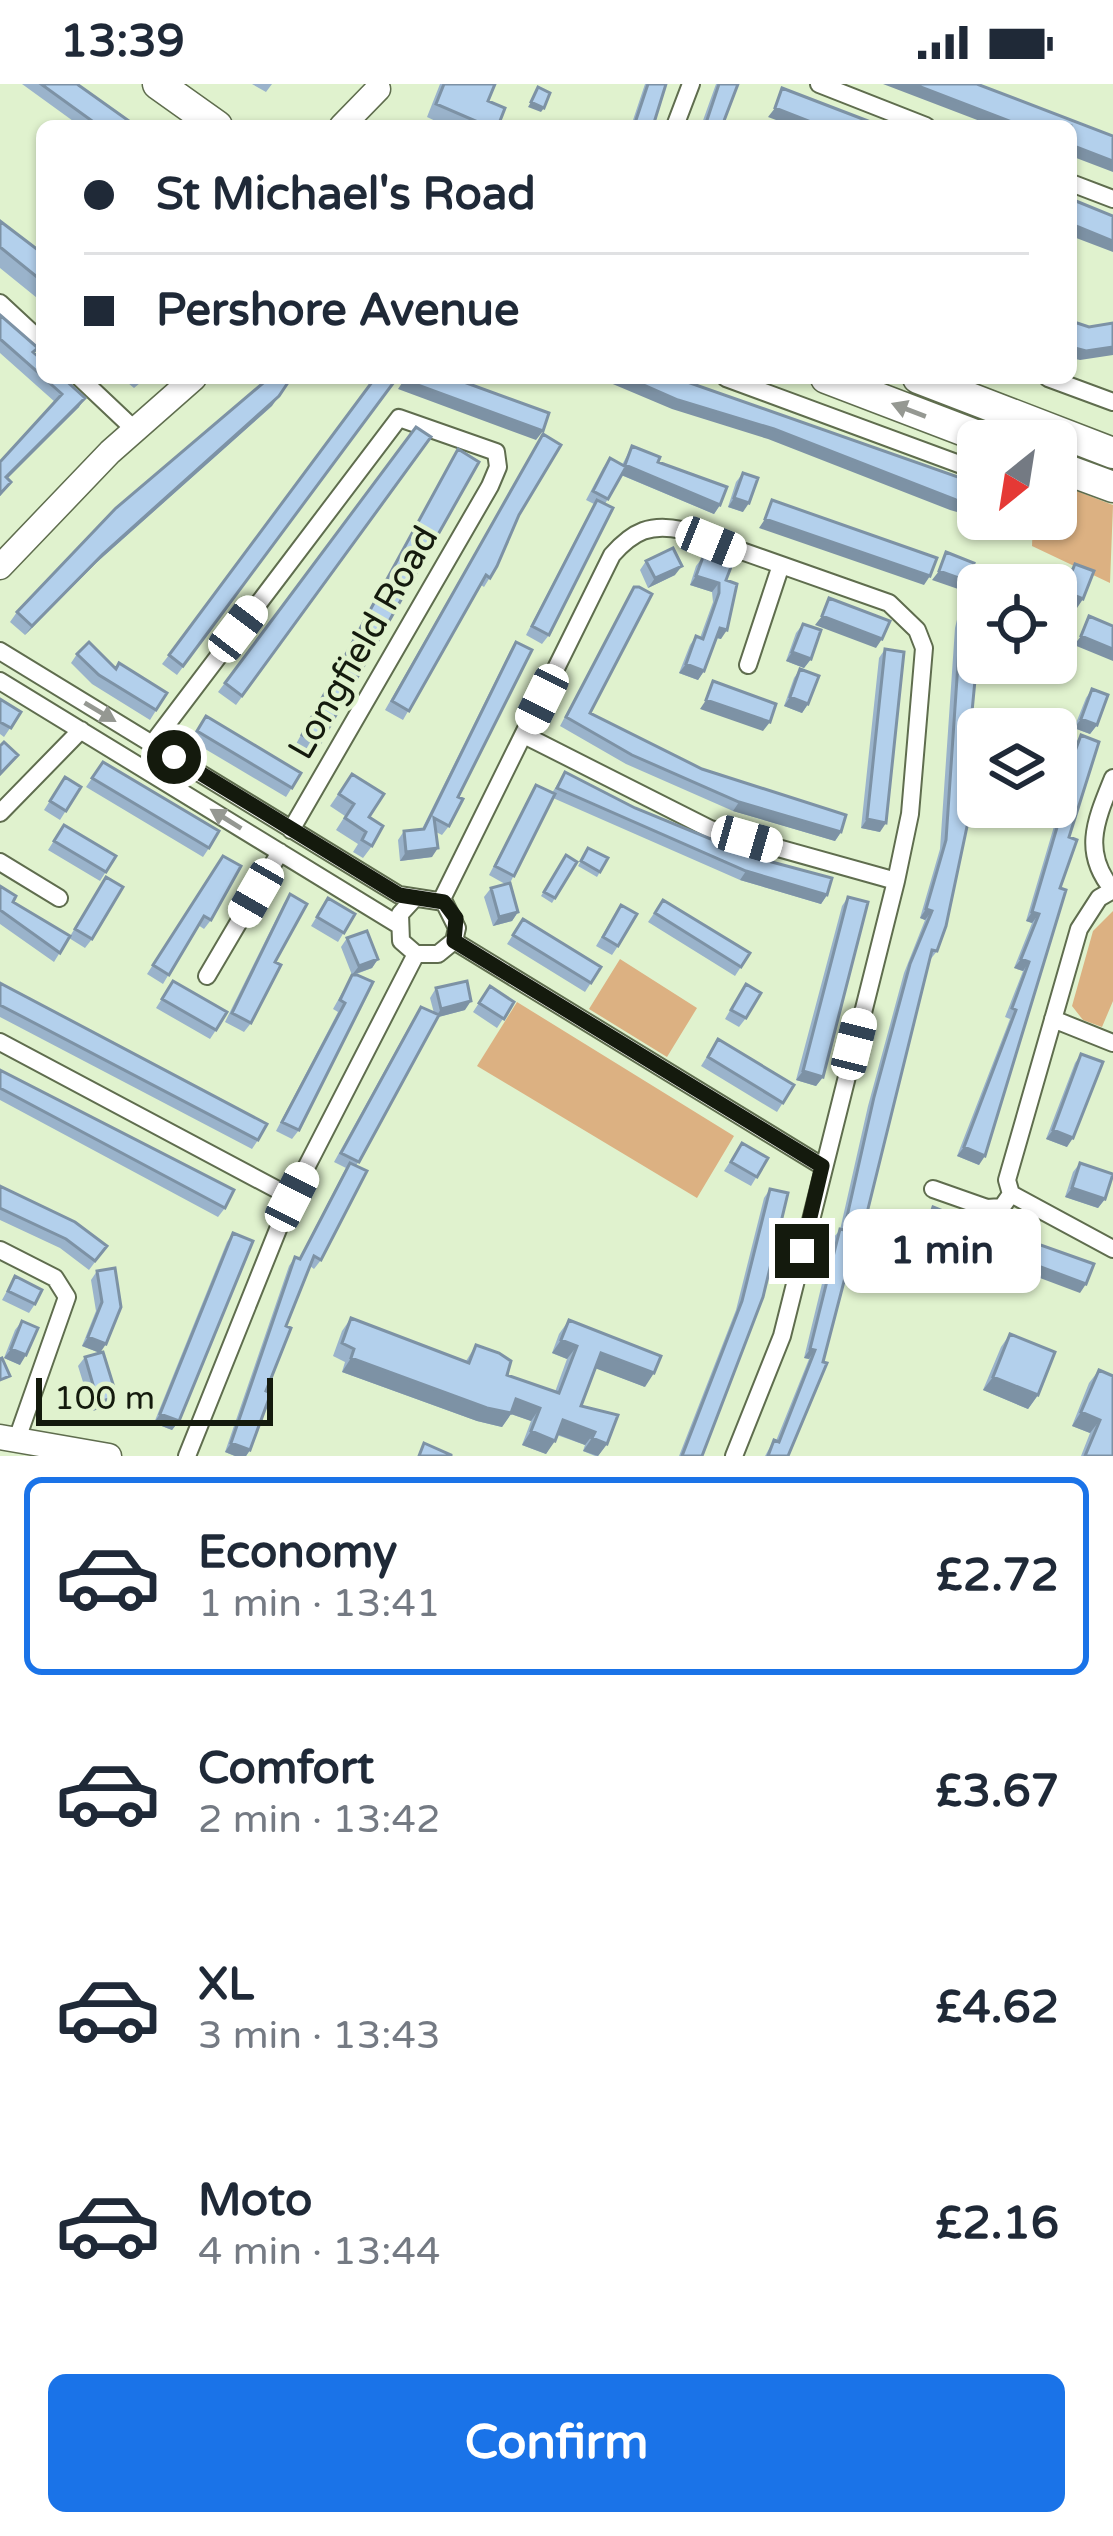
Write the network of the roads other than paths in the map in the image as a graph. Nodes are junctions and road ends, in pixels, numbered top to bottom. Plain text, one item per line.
1 (158, 84) edge
2 (691, 84) edge
3 (819, 84) edge
4 (379, 87) edge
5 (210, 120) edge
6 (348, 120) edge
7 (375, 120) edge
8 (677, 120) edge
9 (911, 120) edge
10 (1077, 185) edge
11 (1113, 199) edge
12 (0, 303) edge
13 (36, 336) edge
14 (86, 384) edge
15 (187, 384) edge
16 (742, 384) edge
17 (842, 384) edge
18 (934, 384) edge
19 (1064, 384) edge
20 (1113, 402) edge
21 (957, 428) edge
22 (135, 430) junction
23 (1113, 453) edge
24 (957, 463) edge
25 (1077, 474) edge
26 (1113, 487) edge
27 (0, 567) edge
28 (780, 568) junction
29 (0, 651) edge
30 (748, 665) dead end
31 (0, 681) edge
32 (49, 681) junction
33 (35, 703) junction
34 (81, 730) junction
35 (524, 735) junction
36 (152, 744) junction
37 (195, 770) junction
38 (1113, 778) edge
39 (182, 792) junction
40 (0, 814) edge
41 (291, 830) junction
42 (280, 852) junction
43 (336, 856) junction
44 (0, 862) edge
45 (322, 878) junction
46 (896, 881) junction
47 (1113, 890) edge
48 (58, 898) dead end
49 (412, 901) junction
50 (441, 901) junction
51 (398, 924) junction
52 (454, 941) junction
53 (416, 954) junction
54 (207, 976) dead end
55 (1053, 1019) junction
56 (0, 1042) edge
57 (1113, 1043) edge
58 (822, 1166) junction
59 (933, 1189) dead end
60 (1011, 1194) junction
61 (292, 1197) junction
62 (1113, 1249) edge
63 (0, 1250) edge
64 (8, 1438) edge
65 (110, 1456) edge
66 (187, 1456) edge
67 (734, 1456) edge

1 - 5 highway
2 - 8 street
3 - 9 street
4 - 6 main road
4 - 7 main road
10 - 11 street
12 - 13 street
14 - 22 street
15 - 22 main road
16 - 24 street
21 -> 17 highway
18 - 23 highway
19 - 20 street
22 - 27 main road
25 - 26 highway
28 - 30 street
28 - 35 street
28 - 46 street
29 - 32 street
31 - 33 street
32 - 33 street
32 -> 36 street
33 - 34 street
34 - 39 street
34 - 40 street
35 - 46 street
35 - 50 street
36 - 37 street
36 - 41 street, Longfield Road
37 - 39 street
37 - 41 street
38 - 47 street
42 -> 39 street
41 - 43 street
42 - 45 street
42 - 54 street
43 - 45 street
43 - 49 street
44 - 48 street
45 - 51 street
46 - 58 street
47 - 55 street
49 - 50 street
49 - 51 street
50 - 52 street
51 - 53 street
52 - 53 street
52 - 58 street
53 - 61 street
55 - 57 street
55 - 60 street
56 - 61 street
58 - 67 street
59 - 60 street
60 - 62 street
61 - 66 street
63 - 64 street
64 - 65 main road

